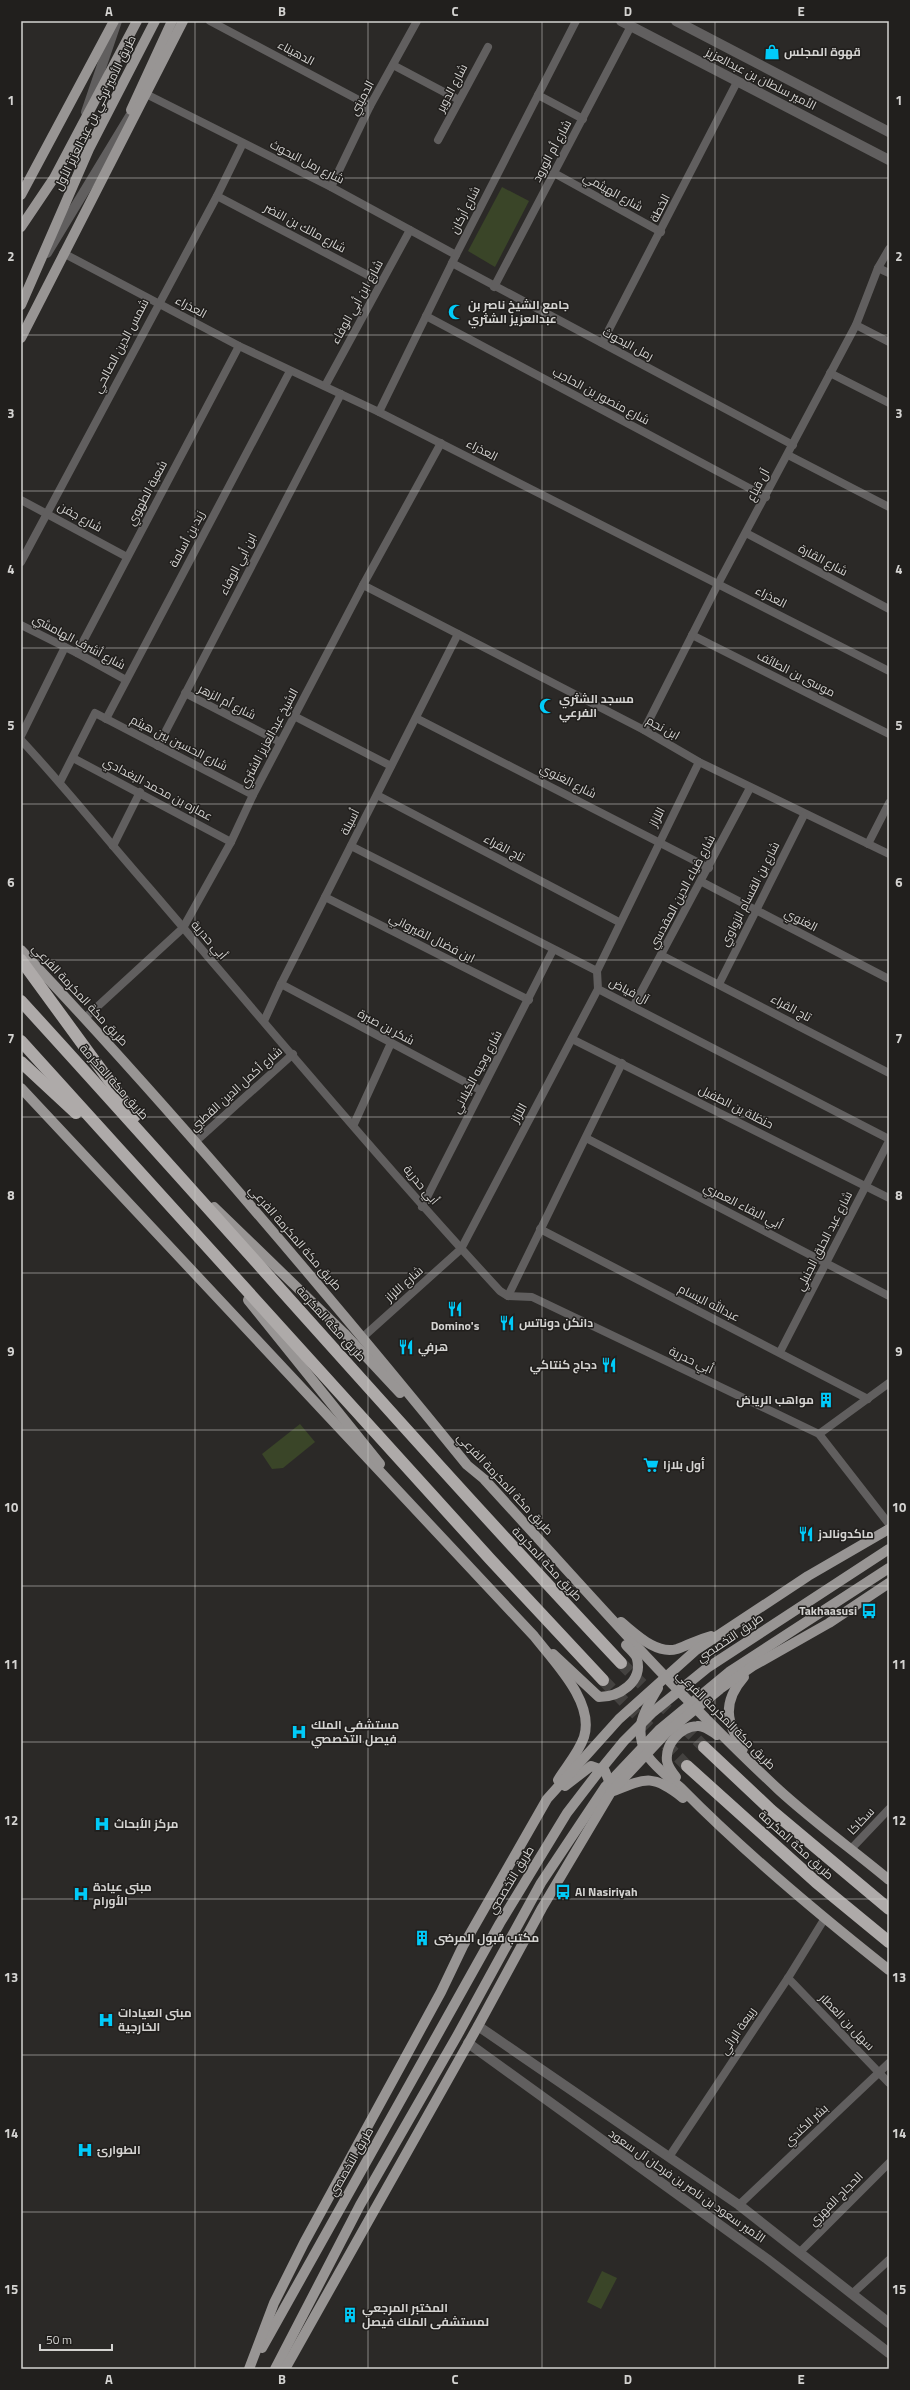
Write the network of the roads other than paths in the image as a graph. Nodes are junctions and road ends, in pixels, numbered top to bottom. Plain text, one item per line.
1 (114, 21) edge
2 (117, 21) edge
3 (137, 21) edge
4 (155, 21) edge
5 (172, 21) edge
6 (183, 21) edge
7 (210, 21) edge
8 (417, 21) edge
9 (576, 21) edge
10 (621, 21) edge
11 (676, 21) edge
12 (631, 26) junction
13 (488, 47) dead end
14 (393, 66) junction
15 (737, 82) junction
16 (146, 94) junction
17 (538, 95) junction
18 (459, 100) junction
19 (370, 106) junction
20 (583, 119) junction
21 (127, 121) junction
22 (79, 131) junction
23 (889, 132) edge
24 (438, 140) dead end
25 (242, 143) junction
26 (889, 160) edge
27 (554, 173) junction
28 (330, 187) junction
29 (21, 195) edge
30 (217, 196) junction
31 (21, 227) edge
32 (410, 230) junction
33 (661, 232) junction
34 (889, 249) edge
35 (63, 253) junction
36 (456, 255) junction
37 (452, 263) junction
38 (878, 268) junction
39 (889, 273) edge
40 (32, 279) junction
41 (381, 282) junction
42 (494, 287) junction
43 (21, 295) edge
44 (158, 303) junction
45 (21, 305) edge
46 (426, 316) junction
47 (856, 325) junction
48 (21, 338) edge
49 (889, 342) edge
50 (602, 343) junction
51 (239, 346) junction
52 (290, 371) junction
53 (830, 373) junction
54 (325, 386) junction
55 (341, 394) junction
56 (889, 403) edge
57 (379, 412) junction
58 (441, 443) junction
59 (793, 445) junction
60 (788, 455) junction
61 (766, 497) junction
62 (21, 500) edge
63 (889, 507) edge
64 (46, 512) junction
65 (746, 533) junction
66 (127, 557) junction
67 (21, 562) edge
68 (718, 584) junction
69 (363, 585) junction
70 (889, 609) edge
71 (21, 625) edge
72 (458, 634) junction
73 (692, 635) junction
74 (65, 647) junction
75 (77, 652) junction
76 (889, 671) edge
77 (126, 680) junction
78 (185, 693) junction
79 (294, 716) junction
80 (416, 718) junction
81 (106, 719) junction
82 (644, 730) junction
83 (889, 734) edge
84 (21, 736) edge
85 (21, 740) edge
86 (280, 742) junction
87 (158, 746) junction
88 (73, 758) junction
89 (699, 762) junction
90 (391, 766) junction
91 (60, 782) junction
92 (750, 788) junction
93 (140, 792) junction
94 (253, 795) junction
95 (377, 795) junction
96 (889, 803) edge
97 (804, 814) junction
98 (659, 841) junction
99 (231, 842) junction
100 (868, 844) junction
101 (113, 846) junction
102 (351, 846) junction
103 (889, 854) edge
104 (709, 868) junction
105 (702, 882) junction
106 (325, 898) junction
107 (755, 910) junction
108 (619, 922) junction
109 (183, 928) junction
110 (21, 950) edge
111 (553, 950) junction
112 (661, 955) junction
113 (21, 960) edge
114 (597, 971) junction
115 (889, 979) edge
116 (281, 984) junction
117 (719, 984) junction
118 (598, 989) junction
119 (529, 1000) junction
120 (21, 1001) edge
121 (633, 1007) junction
122 (85, 1018) junction
123 (264, 1021) junction
124 (572, 1039) junction
125 (21, 1041) edge
126 (391, 1043) junction
127 (293, 1054) junction
128 (21, 1062) edge
129 (622, 1063) junction
130 (889, 1073) edge
131 (21, 1088) edge
132 (480, 1090) junction
133 (354, 1124) junction
134 (586, 1138) junction
135 (889, 1140) edge
136 (195, 1142) junction
137 (128, 1160) junction
138 (171, 1165) junction
139 (866, 1186) junction
140 (889, 1198) edge
141 (422, 1207) junction
142 (540, 1229) junction
143 (202, 1242) junction
144 (461, 1249) junction
145 (826, 1263) junction
146 (508, 1296) junction
147 (889, 1296) edge
148 (363, 1337) junction
149 (780, 1352) junction
150 (889, 1383) edge
151 (868, 1399) junction
152 (819, 1434) junction
153 (467, 1465) junction
154 (889, 1524) edge
155 (430, 1526) junction
156 (889, 1529) edge
157 (889, 1549) edge
158 (889, 1568) edge
159 (889, 1584) edge
160 (588, 1596) junction
161 (722, 1633) junction
162 (534, 1636) junction
163 (621, 1663) tunnel mouth
164 (753, 1666) junction
165 (665, 1677) junction
166 (603, 1680) tunnel mouth
167 (697, 1708) junction
168 (704, 1747) tunnel mouth
169 (646, 1753) junction
170 (751, 1763) junction
171 (687, 1766) tunnel mouth
172 (611, 1792) junction
173 (548, 1799) junction
174 (889, 1809) edge
175 (706, 1814) junction
176 (851, 1849) junction
177 (889, 1880) edge
178 (889, 1909) edge
179 (825, 1918) junction
180 (889, 1942) edge
181 (889, 1970) edge
182 (788, 1978) junction
183 (478, 2026) junction
184 (468, 2043) junction
185 (889, 2063) edge
186 (879, 2072) junction
187 (889, 2083) edge
188 (669, 2157) junction
189 (889, 2163) edge
190 (739, 2205) junction
191 (800, 2252) junction
192 (889, 2260) edge
193 (853, 2293) junction
194 (889, 2323) edge
195 (889, 2353) edge
196 (250, 2369) edge
197 (275, 2369) edge
198 (285, 2369) edge

1 - 29 main road
2 - 22 street
3 - 22 main road, طريق الأمير تركي بن عبدالعزيز الأول
4 - 40 main road, طريق الأمير تركي بن عبدالعزيز الأول
5 - 21 main road
6 - 16 main road
7 - 19 street, الدهيناء
8 - 14 street, الدميني
9 - 17 street, شارع أركان
10 - 12 street, الأمير سلطان بن عبدالعزيز
11 - 23 street, الأمير سلطان بن عبدالعزيز
12 - 15 street, الأمير سلطان بن عبدالعزيز
12 - 20 street, شارع أم الورود
13 - 18 street, شارع الدوير
14 - 18 street
14 - 19 street, الدميني
15 - 26 street, الأمير سلطان بن عبدالعزيز
15 - 33 street, الخطة
16 - 21 street
16 - 25 street, شارع رمل البحوث
16 - 35 main road
17 - 20 street
17 - 36 street, شارع أركان
18 - 24 street, شارع الدوير
19 - 28 street, الدميني
20 - 27 street, شارع أم الورود
21 - 40 street
22 - 31 main road, طريق الأمير تركي بن عبدالعزيز الأول
25 - 28 street, شارع رمل البحوث
25 - 30 street, شمس الدين الصالحي
27 - 33 street, شارع الهيثمي
27 - 42 street, شارع أم الورود
28 - 32 street, شارع رمل البحوث
30 - 41 street, شارع مالك بن النضر
30 - 44 street, شمس الدين الصالحي
32 - 36 street, شارع رمل البحوث
32 - 41 street, شارع ابن أبي الوفاء
33 - 50 street, الخطة
34 - 38 street, آل قباع
35 - 44 street, العذراء
35 - 48 main road
36 - 37 street, شارع أركان
37 - 42 street, رمل البحوث
37 - 46 street, شارع أركان
38 - 39 street
38 - 47 street, آل قباع
40 - 43 main road
40 - 45 main road, طريق الأمير تركي بن عبدالعزيز الأول
41 - 54 street, شارع ابن أبي الوفاء
42 - 50 street, رمل البحوث
44 - 51 street, العذراء
44 - 64 street, شمس الدين الصالحي
46 - 57 street, شارع أركان
46 - 61 street, شارع منصور بن الحاجب
47 - 49 street
47 - 53 street, آل قباع
50 - 59 street, رمل البحوث
51 - 52 street, العذراء
51 - 66 street, شعبة الطهوي
52 - 54 street, العذراء
52 - 77 street, زيد بن أسامة
53 - 56 street
53 - 59 street, آل قباع
54 - 55 street, العذراء
55 - 57 street, العذراء
55 - 78 street, ابن أبي الوفاء
57 - 58 street, العذراء
58 - 68 street, العذراء
58 - 69 street, الشيخ عبدالعزيز الشتري
59 - 60 street, آل قباع
60 - 61 street, آل قباع
60 - 63 street
61 - 65 street, آل قباع
62 - 64 street, شارع جفن
64 - 66 street, شارع جفن
64 - 67 street, شمس الدين الصالحي
65 - 68 street, آل قباع
65 - 70 street, شارع القارة
66 - 75 street, شعبة الطهوي
68 - 73 street, آل قباع
68 - 76 street, العذراء
69 - 72 street, ابن نجم
69 - 79 street, الشيخ عبدالعزيز الشتري
71 - 74 street, شارع أشرف الهامشي
72 - 80 street, أسيلة
72 - 82 street, ابن نجم
73 - 82 street, آل قباع
73 - 83 street, موسى بن الطائف
74 - 75 street, شارع أشرف الهامشي
74 - 84 street
75 - 77 street, شارع أشرف الهامشي
77 - 81 street, زيد بن أسامة
78 - 86 street, شارع أم الزهر
78 - 87 street, ابن أبي الوفاء
79 - 86 street, الشيخ عبدالعزيز الشتري
79 - 90 street
80 - 90 street, أسيلة
80 - 98 street, شارع الغنوي
81 - 87 street, شارع الحسين بين هيثم
81 - 88 street, شارع الحسين بين هيثم
82 - 89 street, ابن نجم
85 - 91 street, أبي حدرية
86 - 94 street, الشيخ عبدالعزيز الشتري
87 - 94 street, شارع الحسين بين هيثم
88 - 91 street
88 - 93 street, عماره بن محمد البغدادي
89 - 92 street, ابن نجم
89 - 98 street, اللزاز
90 - 95 street, أسيلة
91 - 101 street, أبي حدرية
92 - 97 street, ابن نجم
92 - 104 street, شارع ضياء الدين المقدسي
93 - 99 street, عماره بن محمد البغدادي
93 - 101 street
94 - 99 street, الشيخ عبدالعزيز الشتري
95 - 102 street, أسيلة
95 - 108 street, تاج القراء
96 - 100 street
97 - 100 street, ابن نجم
97 - 107 street, شارع بن القسام الزواوي
98 - 104 street, شارع الغنوي
98 - 108 street, اللزاز
99 - 109 street, الشيخ عبدالعزيز الشتري
100 - 103 street, ابن نجم
101 - 109 street, أبي حدرية
102 - 106 street, أسيلة
102 - 111 street, آل فياض
104 - 105 street, شارع ضياء الدين المقدسي
105 - 107 street, الغنوي
105 - 112 street, شارع ضياء الدين المقدسي
106 - 116 street, أسيلة
106 - 119 street, ابن فضال القيرواني
107 - 115 street, الغنوي
107 - 117 street, شارع بن القسام الزواوي
108 - 114 street, اللزاز
109 - 122 street, الشيخ عبدالعزيز الشتري
109 - 123 street, أبي حدرية
110 - 122 main road, طريق مكة المكرمة الفرعي
111 - 114 street, آل فياض
111 - 119 street, شارع وجيه الكيلاني
112 - 117 street, تاج القراء
112 - 121 street, شارع ضياء الدين المقدسي
113 - 138 highway
114 - 118 street, آل فياض
116 - 123 street, أسيلة
116 - 126 street, شكر بن صبرة
117 - 130 street, تاج القراء
118 - 121 street, آل فياض
118 - 124 street, اللزاز
119 - 132 street, شارع وجيه الكيلاني
120 - 138 highway, طريق مكة المكرمة
121 - 135 street, آل فياض
122 - 136 main road, طريق مكة المكرمة الفرعي
123 - 127 street, أبي حدرية
124 - 129 street, حنظلة بن الطفيل
124 - 144 street, اللزاز
125 - 137 highway
126 - 132 street, شكر بن صبرة
126 - 133 street
127 - 133 street, أبي حدرية
127 - 136 street, شارع أكمل الدين القطبي
128 - 137 highway
129 - 134 street
129 - 139 street, حنظلة بن الطفيل
131 - 155 main road
132 - 141 street, شارع وجيه الكيلاني
133 - 141 street, أبي حدرية
134 - 142 street
134 - 145 street, أبي البقاء العمري
135 - 139 street, شارع عبد الحلق الحنبلي
136 - 148 main road, طريق مكة المكرمة الفرعي
137 - 143 highway
138 - 153 main road
138 - 163 highway, طريق مكة المكرمة
139 - 140 street, حنظلة بن الطفيل
139 - 145 street, شارع عبد الحلق الحنبلي
141 - 144 street, أبي حدرية
142 - 146 street
142 - 149 street, عبدالله البسام
143 - 155 main road
143 - 166 highway
144 - 146 street, أبي حدرية
144 - 148 street, شارع اللزاز
145 - 147 street, أبي البقاء العمري
145 - 149 street, شارع عبد الحلق الحنبلي
146 - 152 street, أبي حدرية
148 - 153 main road, طريق مكة المكرمة الفرعي
149 - 151 street, عبدالله البسام
150 - 151 street
151 - 152 street
152 - 154 street, أبي حدرية
153 - 160 main road, طريق مكة المكرمة الفرعي
155 - 162 main road
156 - 161 main road
157 - 196 main road, طريق التخصصي
158 - 197 main road
159 - 164 main road
160 - 161 main road
160 - 162 main road
160 - 165 main road, طريق مكة المكرمة الفرعي
161 - 165 main road
162 - 173 main road
164 - 167 main road
164 - 170 main road
165 - 167 main road, طريق مكة المكرمة الفرعي
165 - 169 main road
165 - 173 main road
167 - 169 main road
167 - 170 main road, طريق مكة المكرمة الفرعي
168 - 178 highway, طريق مكة المكرمة
169 - 172 main road
169 - 175 main road
170 - 175 main road
170 - 176 main road, طريق مكة المكرمة الفرعي
171 - 180 highway, طريق مكة المكرمة
172 - 173 main road
172 - 175 main road
172 - 183 main road
173 - 196 main road
174 - 176 street, سكاكا
175 - 179 main road
176 - 177 main road, طريق مكة المكرمة الفرعي
179 - 181 main road
179 - 182 street, ربيعة الرائي
182 - 186 street, سهل بن العطار
182 - 188 street, ربيعة الرائي
183 - 184 main road
183 - 188 street, الأمير سعود بن ناصر بن فرحان آل سعود
184 - 195 street, الأمير سعود بن ناصر بن فرحان آل سعود
184 - 198 main road
185 - 186 street, بشر الكندي
186 - 187 street, سهل بن العطار
186 - 190 street, بشر الكندي
188 - 190 street, الأمير سعود بن ناصر بن فرحان آل سعود
189 - 191 street, الحجاج الفهري
190 - 191 street, الأمير سعود بن ناصر بن فرحان آل سعود
191 - 193 street, الأمير سعود بن ناصر بن فرحان آل سعود
192 - 193 street
193 - 194 street, الأمير سعود بن ناصر بن فرحان آل سعود

